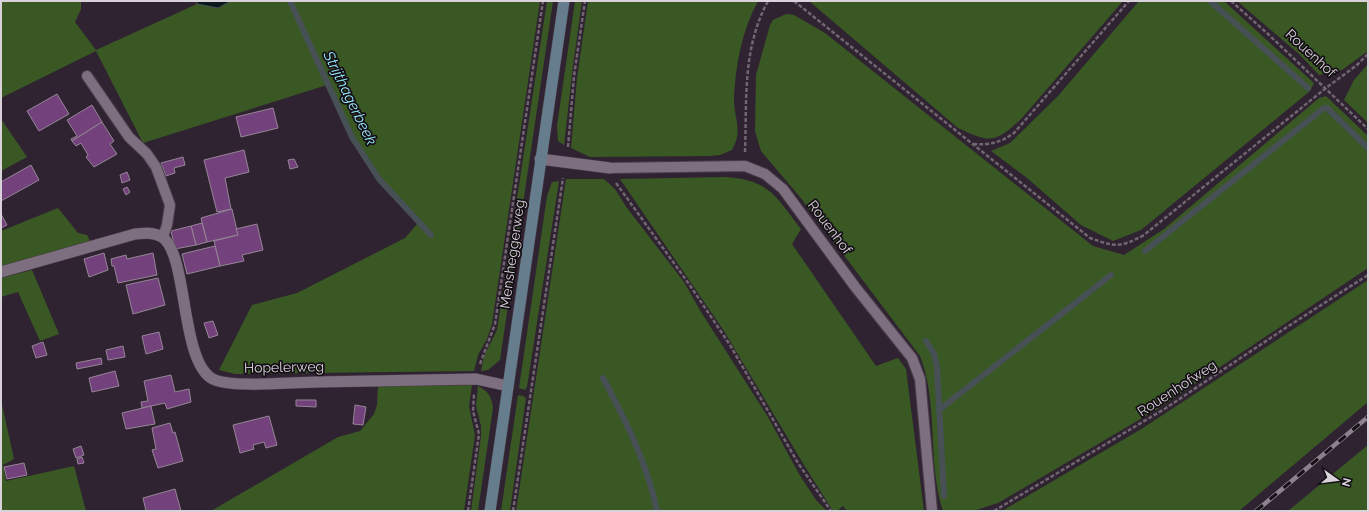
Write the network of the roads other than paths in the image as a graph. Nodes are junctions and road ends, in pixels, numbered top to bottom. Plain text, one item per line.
1 (564, 1) edge
2 (87, 76) dead end
3 (540, 159) junction
4 (610, 168) joint
5 (162, 237) junction
6 (1, 272) edge
7 (508, 386) junction
8 (490, 511) edge
9 (932, 511) edge

1 - 3 main road, Mensheggerweg
2 - 5 lane
3 - 4 street, Rouenhof
3 - 7 main road, Mensheggerweg
4 - 9 lane, Rouenhof
5 - 6 street
5 - 7 street, Hopelerweg
7 - 8 main road, Mensheggerweg

